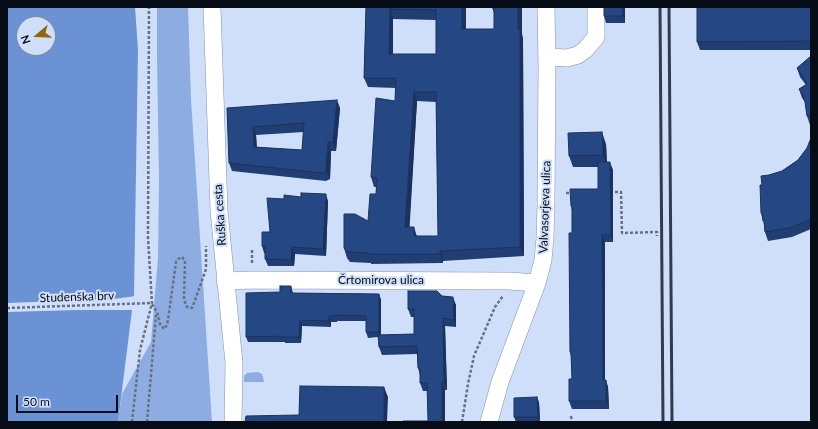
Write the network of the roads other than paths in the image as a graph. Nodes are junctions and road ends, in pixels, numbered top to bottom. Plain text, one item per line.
1 (212, 7) edge
2 (546, 7) edge
3 (596, 7) edge
4 (547, 57) junction
5 (225, 281) junction
6 (537, 283) junction
7 (233, 422) edge
8 (489, 422) edge

1 - 5 street, Ruška cesta
2 - 4 street, Valvasorjeva ulica
3 - 4 street
4 - 6 street, Valvasorjeva ulica
5 - 6 street, Črtomirova ulica
5 - 7 street, Ruška cesta
6 - 8 street, Valvasorjeva ulica

